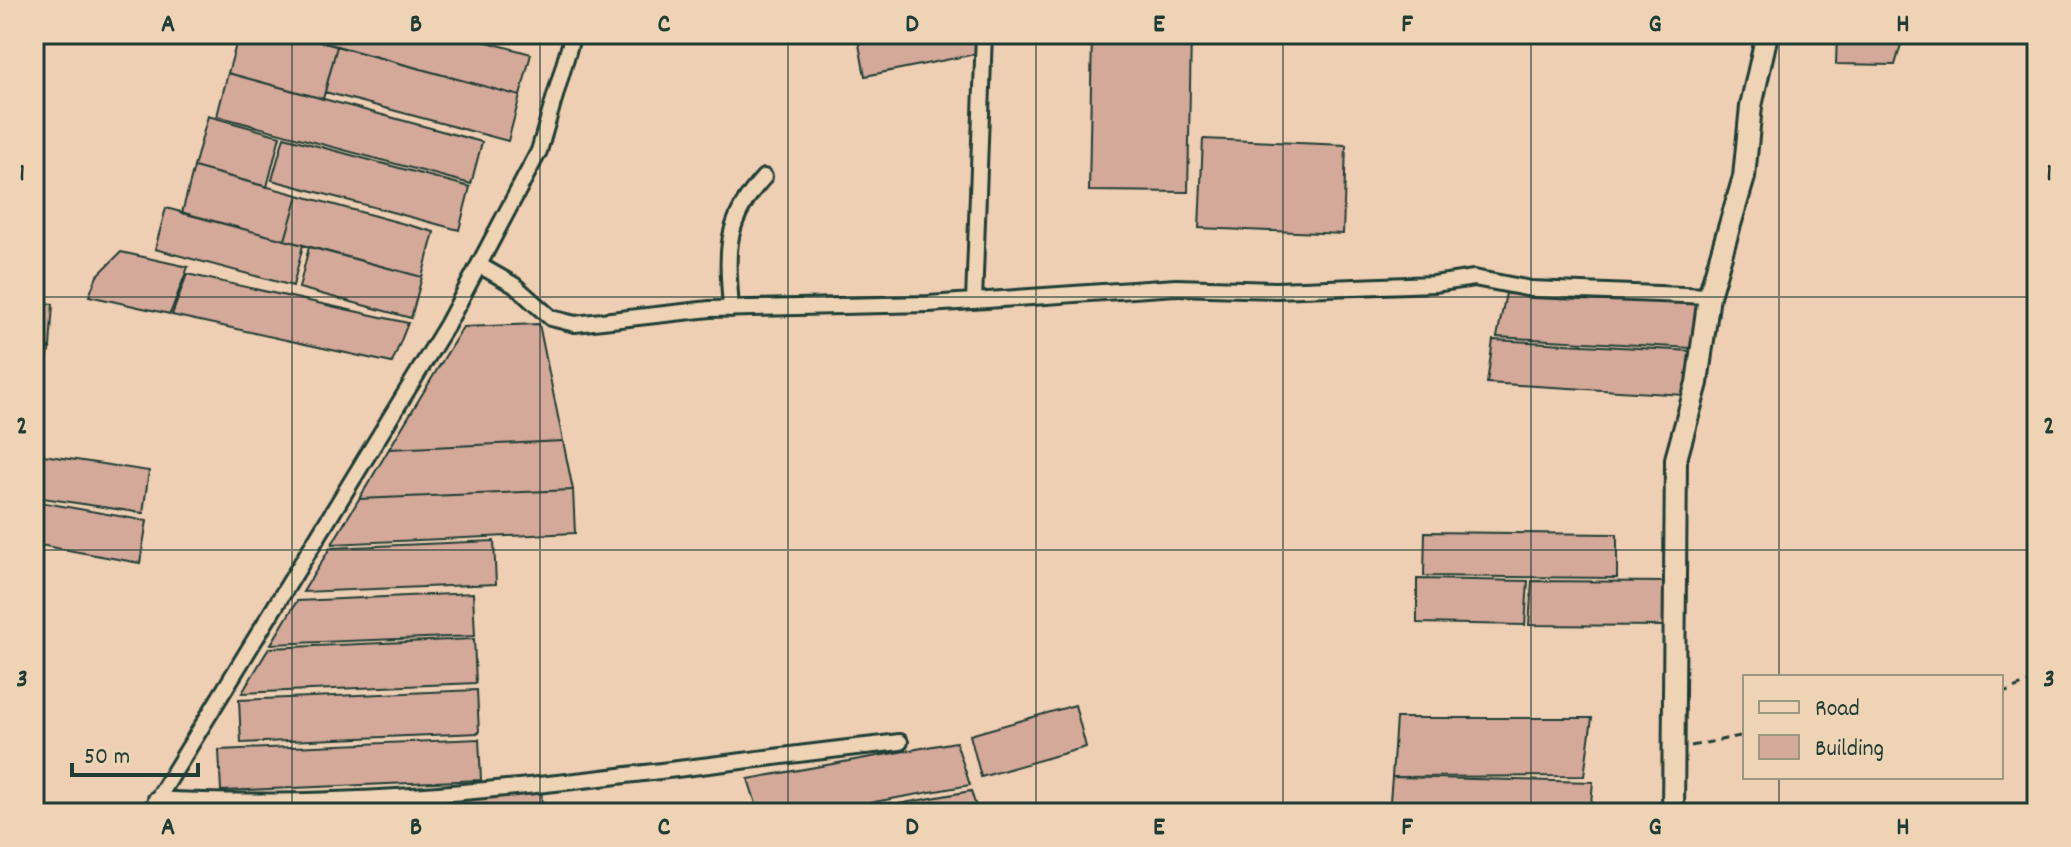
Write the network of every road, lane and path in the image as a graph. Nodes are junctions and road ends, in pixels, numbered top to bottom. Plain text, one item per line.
1 (573, 34) edge
2 (984, 34) edge
3 (1767, 34) edge
4 (764, 177) dead end
5 (479, 265) junction
6 (1709, 296) junction
7 (974, 301) junction
8 (731, 309) junction
9 (2037, 648) edge
10 (2003, 693) edge
11 (1743, 735) edge
12 (900, 742) dead end
13 (1671, 750) junction
14 (156, 799) junction
15 (149, 813) edge
16 (1673, 813) edge

1 - 5 street
2 - 7 street
3 - 6 street
4 - 8 street
5 - 8 street
5 - 14 street
6 - 7 street
6 - 13 street
7 - 8 street
9 - 10 path
11 - 13 path
12 - 14 street
13 - 16 street
14 - 15 street

